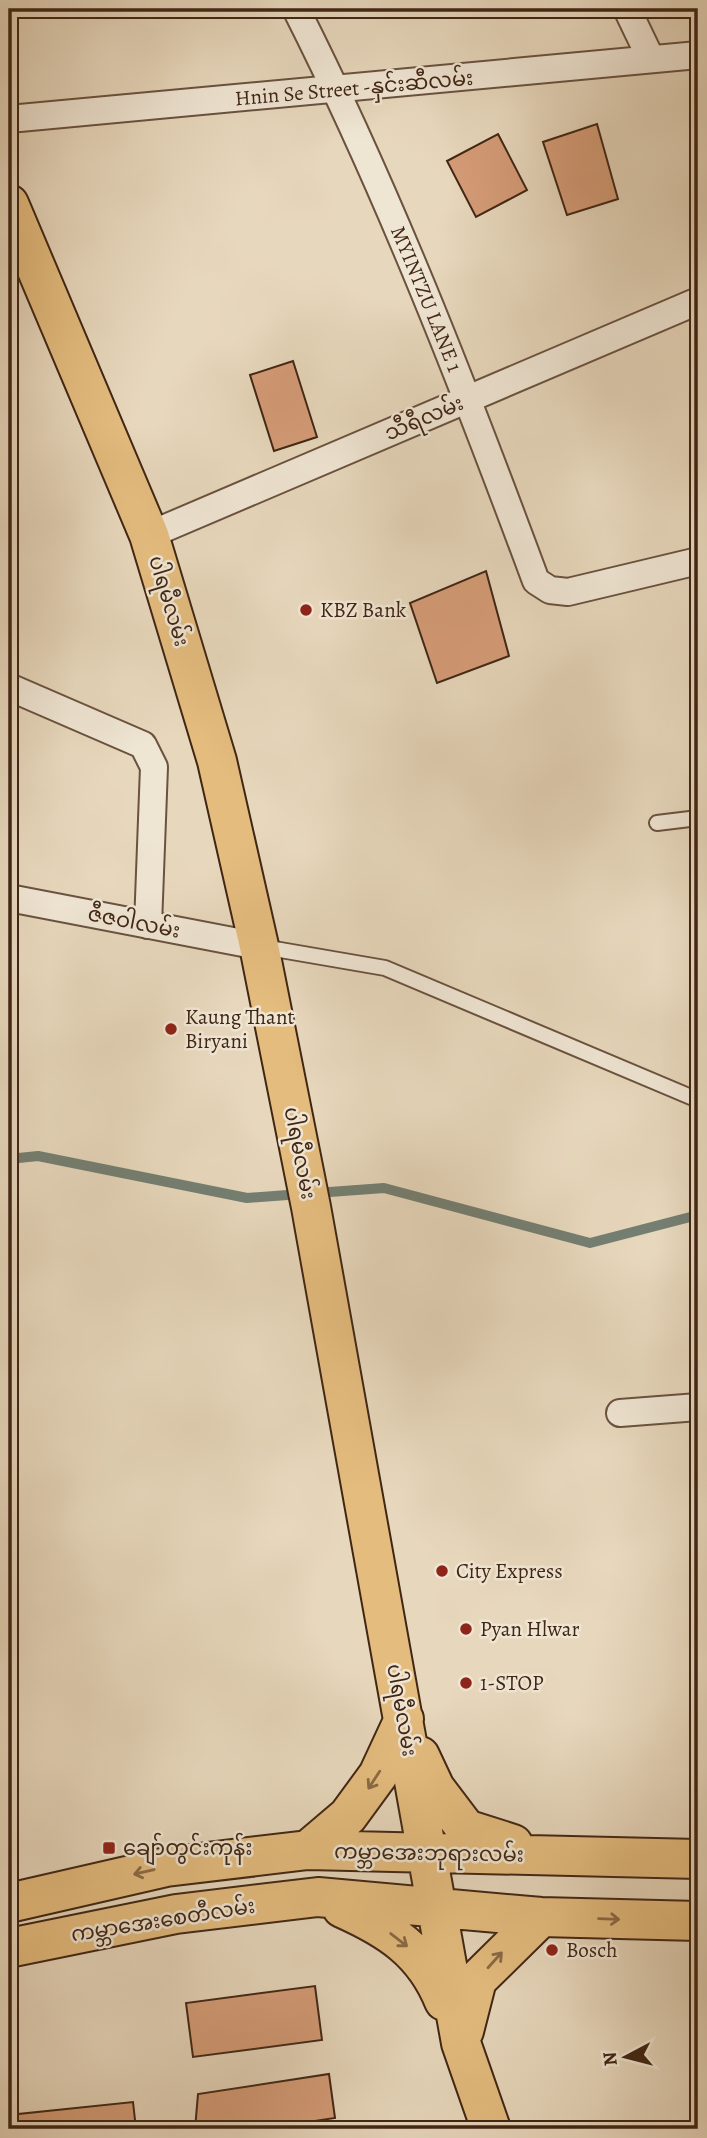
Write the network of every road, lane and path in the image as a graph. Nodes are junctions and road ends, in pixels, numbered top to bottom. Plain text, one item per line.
1 (296, 9) edge
2 (627, 9) edge
3 (698, 55) edge
4 (651, 59) junction
5 (337, 90) junction
6 (9, 119) edge
7 (9, 204) edge
8 (698, 301) edge
9 (468, 399) junction
10 (149, 535) junction
11 (698, 561) edge
12 (9, 687) edge
13 (698, 818) edge
14 (657, 823) dead end
15 (9, 898) edge
16 (148, 925) junction
17 (260, 946) junction
18 (698, 1100) edge
19 (698, 1407) edge
20 (620, 1413) dead end
21 (404, 1719) junction
22 (309, 1850) junction
23 (425, 1852) junction
24 (549, 1856) junction
25 (698, 1859) edge
26 (318, 1897) junction
27 (9, 1903) edge
28 (436, 1910) junction
29 (541, 1917) junction
30 (698, 1921) edge
31 (9, 1948) edge
32 (461, 2043) junction
33 (491, 2129) edge

1 - 5 street, MYINTZU LANE 1
2 - 4 street
3 - 4 street, Hnin Se Street -နှင်းဆီလမ်း
4 - 5 street, Hnin Se Street -နှင်းဆီလမ်း
5 - 6 street, Hnin Se Street -နှင်းဆီလမ်း
5 - 9 street, MYINTZU LANE 1
7 - 10 main road, ပါရမီလမ်း
8 - 9 street, သီရီလမ်း
9 - 10 street, သီရီလမ်း
9 - 11 street, MYINTZU LANE 1
10 - 17 main road, ပါရမီလမ်း
12 - 16 street
13 - 14 lane
15 - 16 street, ဇီဇဝါလမ်း
16 - 17 street, ဇီဇဝါလမ်း
17 - 18 lane
17 - 21 main road, ပါရမီလမ်း
19 - 20 street
21 -> 22 main road
21 - 23 main road, ပါရမီလမ်း
21 - 24 main road
22 - 23 main road, ကမ္ဘာအေးဘုရားလမ်း
22 -> 27 main road
23 - 24 main road, ကမ္ဘာအေးဘုရားလမ်း
23 - 28 main road, ပါရမီလမ်း
24 - 25 main road, ကမ္ဘာအေးဘုရားလမ်း
26 - 28 main road
26 - 31 main road, ကမ္ဘာအေးစေတီလမ်း
26 -> 32 main road
28 - 29 main road
28 - 32 main road, ပါရမီလမ်း
29 -> 30 main road
32 -> 29 main road
32 - 33 main road, ပါရမီလမ်း

